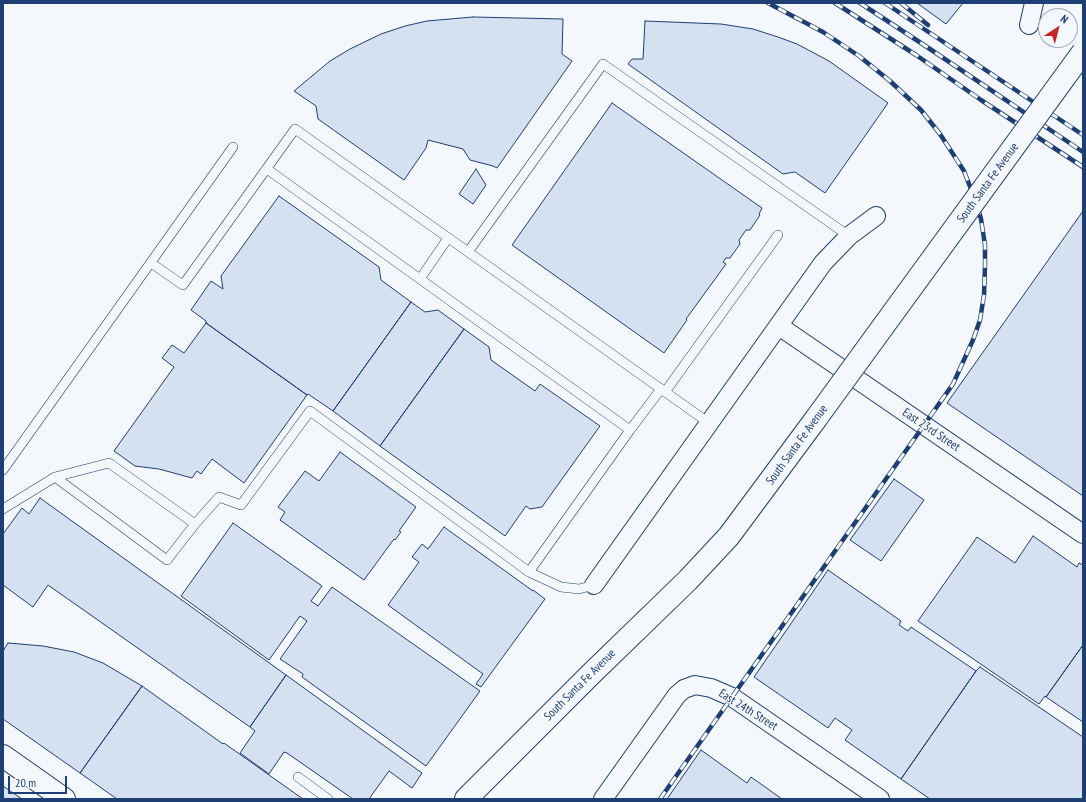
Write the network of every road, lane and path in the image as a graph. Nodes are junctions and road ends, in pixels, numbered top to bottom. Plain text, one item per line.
1 (1034, 3) edge
2 (1029, 25) dead end
3 (1083, 52) edge
4 (233, 147) dead end
5 (267, 169) junction
6 (876, 216) dead end
7 (778, 235) dead end
8 (848, 236) junction
9 (448, 238) junction
10 (468, 252) junction
11 (151, 263) junction
12 (420, 279) junction
13 (779, 326) junction
14 (663, 391) junction
15 (709, 424) junction
16 (630, 430) junction
17 (3, 470) edge
18 (55, 477) junction
19 (3, 509) edge
20 (195, 524) junction
21 (1083, 534) edge
22 (530, 572) junction
23 (594, 585) joint
24 (3, 756) edge
25 (298, 777) dead end
26 (64, 799) edge
27 (328, 799) edge
28 (466, 799) edge
29 (603, 799) edge
30 (880, 799) edge

1 - 2 street
3 - 28 main road, South Santa Fe Avenue, bridge
4 - 11 lane
5 - 9 lane
5 - 11 lane
5 - 12 lane
6 - 8 street
7 - 14 lane
8 - 10 lane
8 - 13 street
9 - 10 lane
9 - 12 lane
10 - 14 lane
11 - 17 lane
12 - 16 lane
13 - 15 street
13 - 21 street, East 23rd Street
14 - 15 lane
14 - 16 lane
15 - 23 street
16 - 22 lane
18 - 19 lane
18 - 20 lane
18 - 20 lane
20 - 22 lane
22 - 23 lane
24 - 26 main road
25 - 27 lane
29 - 30 street, East 24th Street

